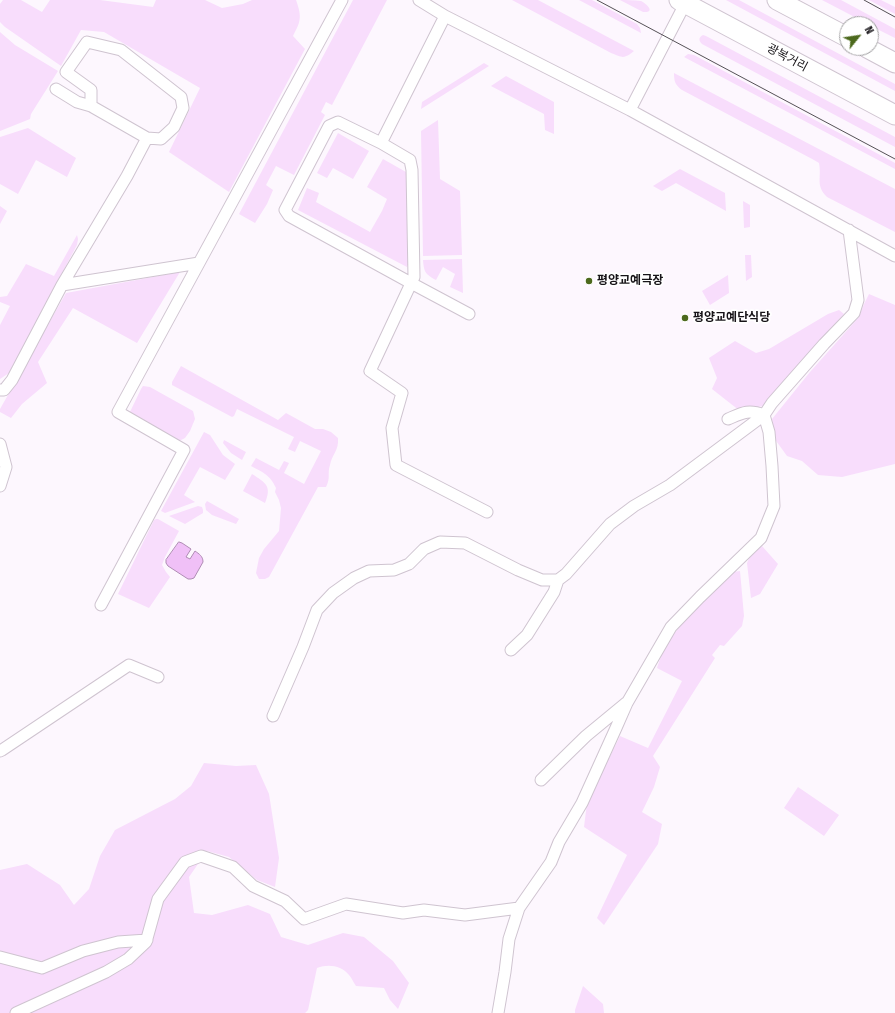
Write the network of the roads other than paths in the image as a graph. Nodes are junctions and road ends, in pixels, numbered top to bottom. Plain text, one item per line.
1 (342, 0) edge
2 (418, 0) edge
3 (777, 0) edge
4 (684, 1) edge
5 (446, 16) junction
6 (839, 33) edge
7 (879, 54) edge
8 (895, 63) edge
9 (56, 89) dead end
10 (90, 106) junction
11 (630, 110) junction
12 (895, 115) edge
13 (147, 138) junction
14 (381, 143) junction
15 (849, 230) junction
16 (895, 256) edge
17 (199, 263) junction
18 (411, 283) junction
19 (62, 285) junction
20 (469, 314) dead end
21 (0, 390) edge
22 (764, 415) junction
23 (728, 419) dead end
24 (0, 444) edge
25 (0, 486) edge
26 (487, 512) dead end
27 (558, 580) junction
28 (101, 605) dead end
29 (511, 650) dead end
30 (158, 677) dead end
31 (626, 703) junction
32 (273, 716) dead end
33 (0, 750) edge
34 (541, 780) dead end
35 (519, 908) junction
36 (147, 940) junction
37 (0, 957) edge
38 (16, 1013) edge
39 (498, 1013) edge

1 - 17 street
2 - 5 street
3 - 6 highway
4 - 11 street
4 - 12 highway, 광복거리
5 - 11 street
5 - 14 street
7 - 8 highway
9 - 10 street
10 - 13 street
10 - 13 street
11 - 15 street
13 - 19 street
14 - 18 street
14 - 18 street
15 - 16 street
15 - 22 street
17 - 19 street
17 - 28 street
18 - 20 street
18 - 26 street
19 - 21 street
22 - 23 street
22 - 27 street
22 - 31 street
24 - 25 street
27 - 29 street
27 - 32 street
30 - 33 street
31 - 34 street
31 - 35 street
35 - 36 street
35 - 39 street
36 - 37 street
36 - 38 street

